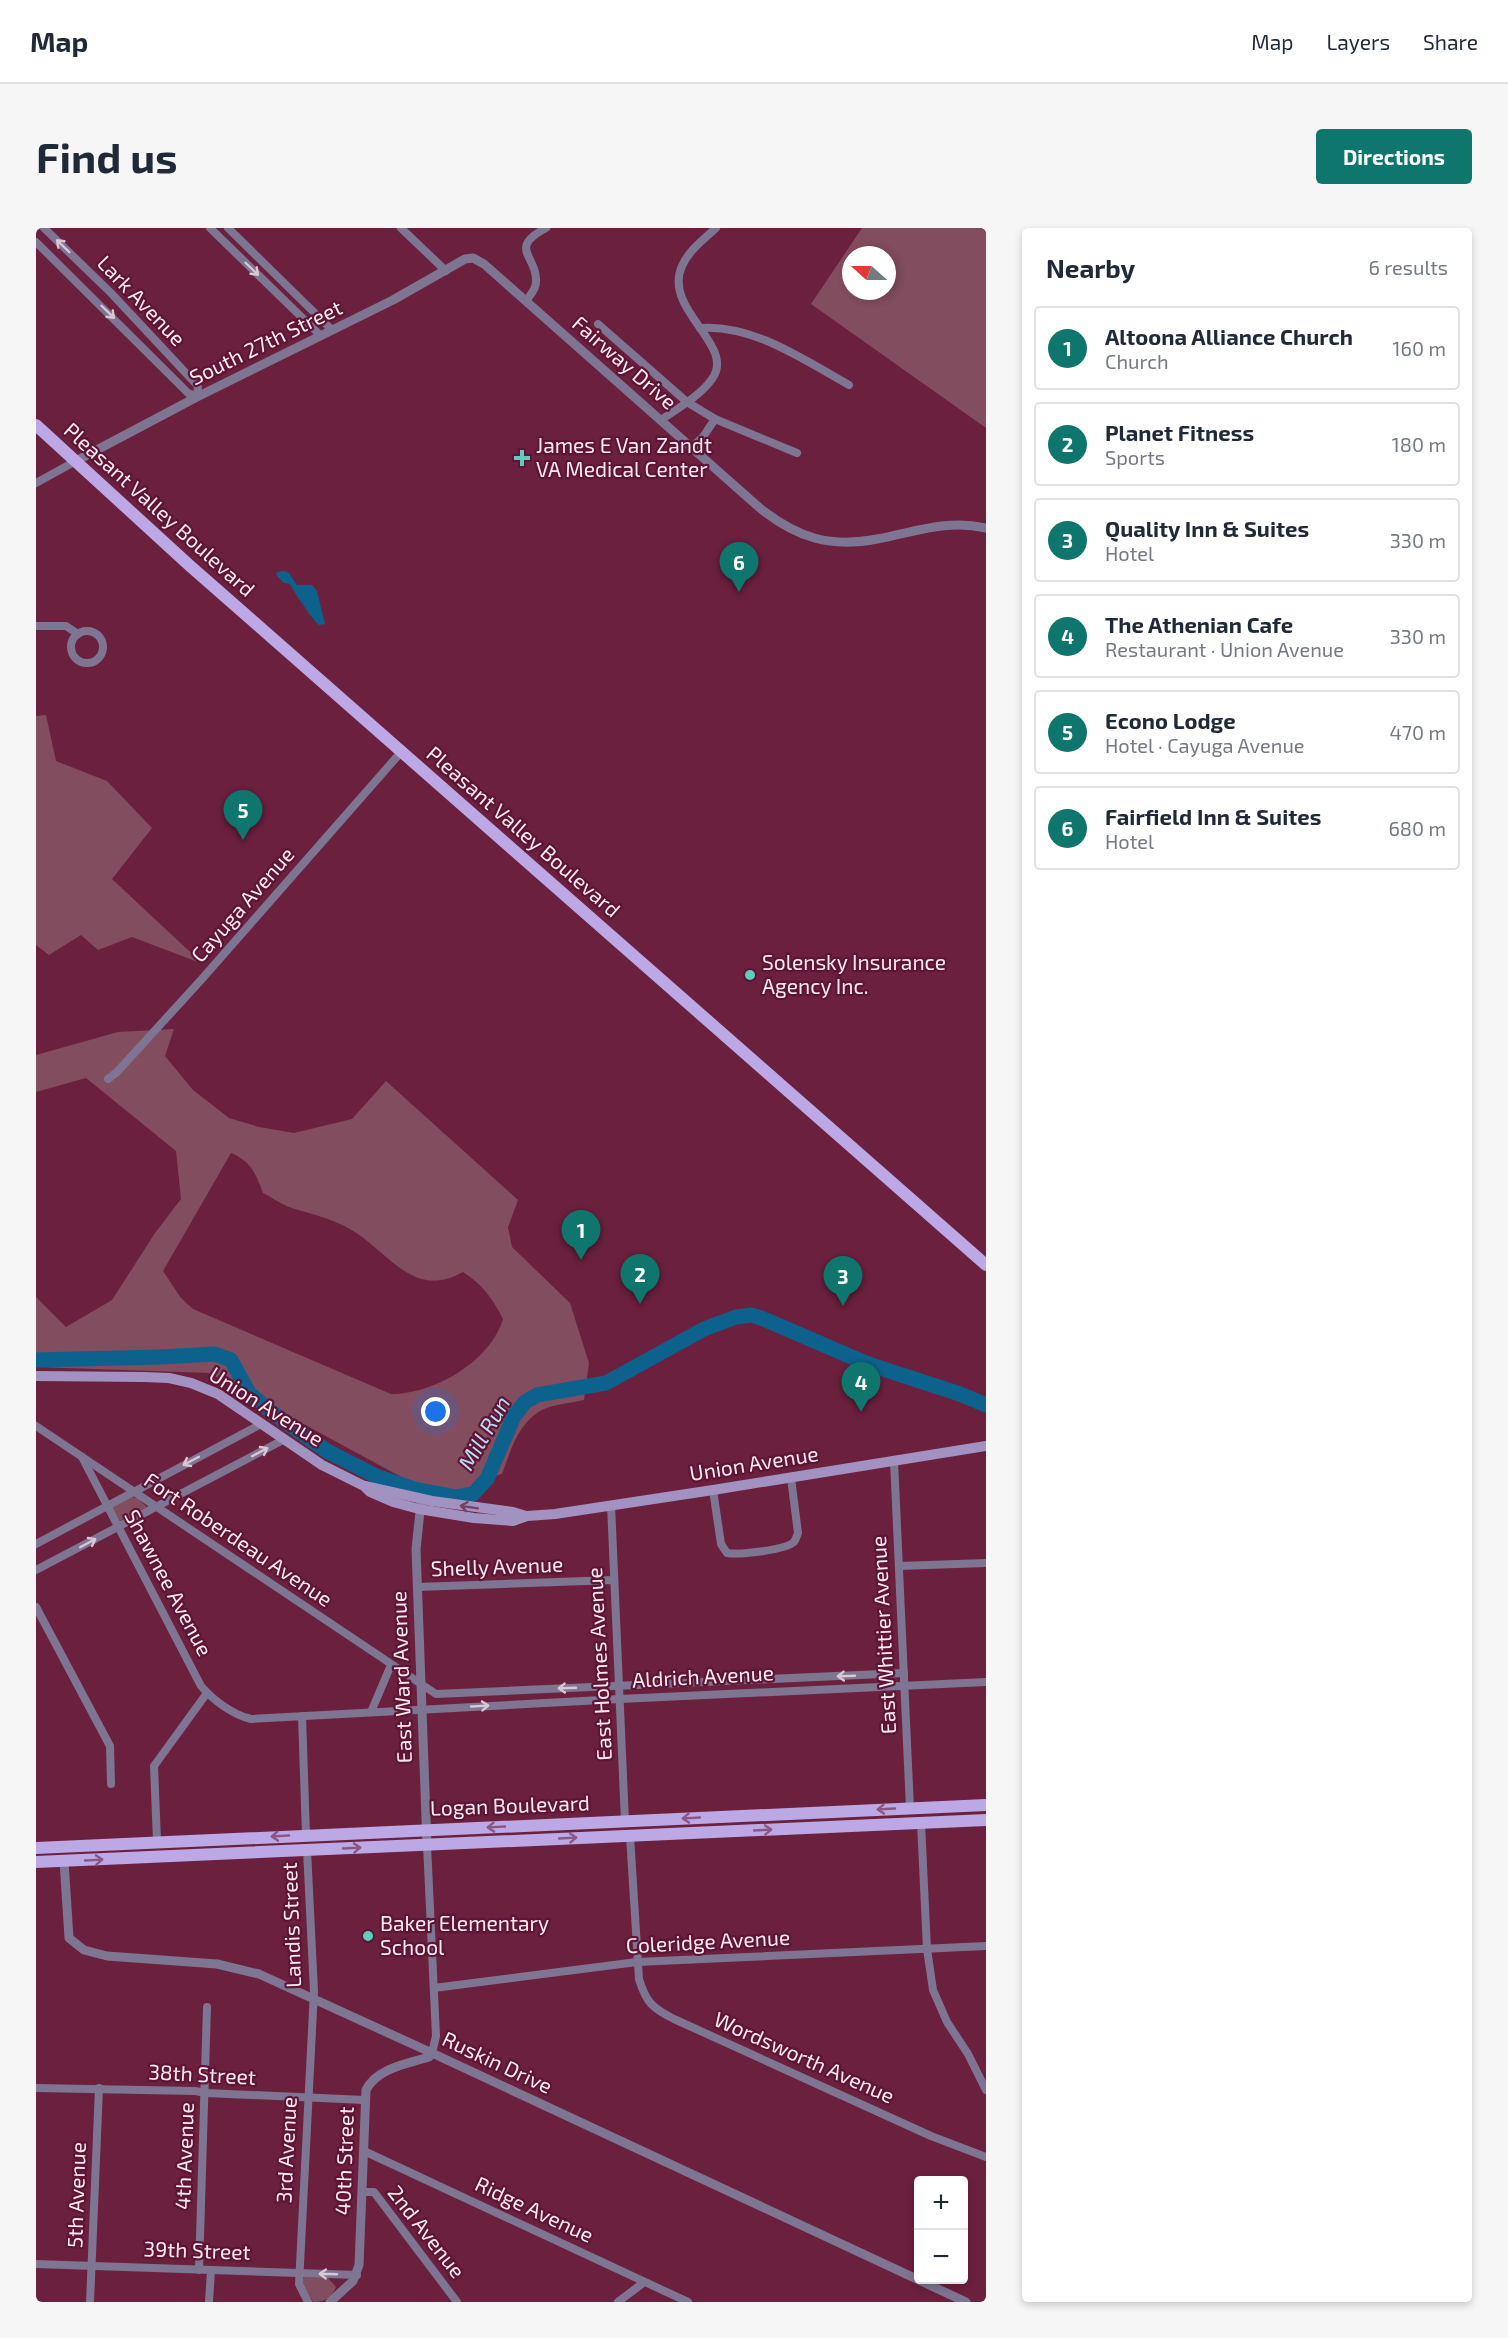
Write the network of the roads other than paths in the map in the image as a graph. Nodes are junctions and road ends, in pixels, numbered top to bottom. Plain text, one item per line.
1 (44, 228) edge
2 (210, 228) edge
3 (228, 228) edge
4 (400, 228) edge
5 (546, 228) edge
6 (716, 228) edge
7 (36, 242) edge
8 (473, 258) joint
9 (446, 272) junction
10 (526, 301) junction
11 (598, 324) dead end
12 (700, 328) junction
13 (332, 330) junction
14 (321, 336) junction
15 (849, 385) dead end
16 (197, 397) junction
17 (687, 402) junction
18 (715, 419) junction
19 (661, 420) junction
20 (36, 425) edge
21 (692, 447) junction
22 (797, 453) dead end
23 (74, 462) junction
24 (36, 483) edge
25 (986, 528) edge
26 (36, 626) edge
27 (78, 634) junction
28 (402, 752) junction
29 (108, 1079) dead end
30 (986, 1265) edge
31 (36, 1376) edge
32 (261, 1424) junction
33 (36, 1426) edge
34 (284, 1440) junction
35 (986, 1446) edge
36 (82, 1457) junction
37 (894, 1461) junction
38 (791, 1478) junction
39 (713, 1490) junction
40 (134, 1492) junction
41 (420, 1504) junction
42 (611, 1505) junction
43 (107, 1506) junction
44 (156, 1507) junction
45 (118, 1527) junction
46 (36, 1544) edge
47 (986, 1563) edge
48 (899, 1566) junction
49 (36, 1570) edge
50 (614, 1580) junction
51 (417, 1587) junction
52 (36, 1607) edge
53 (391, 1665) junction
54 (904, 1673) junction
55 (986, 1682) edge
56 (421, 1684) junction
57 (619, 1686) junction
58 (904, 1686) junction
59 (207, 1693) junction
60 (620, 1699) junction
61 (422, 1710) junction
62 (371, 1712) junction
63 (302, 1716) junction
64 (111, 1784) dead end
65 (986, 1805) edge
66 (910, 1808) junction
67 (986, 1820) edge
68 (625, 1821) junction
69 (921, 1823) junction
70 (426, 1829) junction
71 (306, 1835) junction
72 (630, 1836) junction
73 (157, 1842) junction
74 (427, 1845) junction
75 (36, 1848) edge
76 (307, 1850) junction
77 (64, 1861) junction
78 (36, 1862) edge
79 (986, 1946) edge
80 (927, 1949) junction
81 (637, 1962) junction
82 (434, 1988) junction
83 (313, 1998) junction
84 (207, 2007) dead end
85 (432, 2053) junction
86 (36, 2088) edge
87 (99, 2088) junction
88 (986, 2090) edge
89 (206, 2093) junction
90 (308, 2098) junction
91 (365, 2100) junction
92 (364, 2151) junction
93 (986, 2157) edge
94 (363, 2192) junction
95 (36, 2264) edge
96 (93, 2266) junction
97 (199, 2270) junction
98 (211, 2270) junction
99 (299, 2273) junction
100 (357, 2275) junction
101 (643, 2283) junction
102 (90, 2302) edge
103 (209, 2302) edge
104 (308, 2302) edge
105 (330, 2302) edge
106 (457, 2302) edge
107 (618, 2302) edge
108 (688, 2302) edge
109 (966, 2302) edge

16 -> 1 street, Lark Avenue
2 -> 14 street
3 - 13 street
4 - 9 street
5 - 10 street
6 - 12 street
7 -> 16 street, Lark Avenue
8 - 9 street, South 27th Street
8 - 10 street, Fairway Drive
9 - 13 street, South 27th Street
10 - 19 street, Fairway Drive
11 - 17 street
12 - 15 street
12 - 17 street
13 - 14 street, South 27th Street
14 - 16 street, South 27th Street
16 - 23 street, South 27th Street
17 - 18 street
17 - 19 street
18 - 21 street
18 - 22 street
19 - 21 street, Fairway Drive
20 - 23 main road, Pleasant Valley Boulevard
21 - 25 street, Fairway Drive
23 - 24 street
23 - 28 main road, Pleasant Valley Boulevard
26 - 27 street
27 - 27 street
28 - 29 street, Cayuga Avenue
28 - 30 main road, Pleasant Valley Boulevard
31 - 32 main road, Union Avenue
32 - 34 main road, Union Avenue
32 -> 40 street
33 - 36 street, Fort Roberdeau Avenue
34 - 41 main road, Union Avenue
44 -> 34 street
35 - 37 main road, Union Avenue
36 - 40 street, Fort Roberdeau Avenue
36 - 43 street, Shawnee Avenue
37 - 38 main road, Union Avenue
37 - 48 street, East Whittier Avenue
38 - 39 main road, Union Avenue
38 - 39 street
39 - 42 main road, Union Avenue
40 - 43 street
40 - 44 street, Fort Roberdeau Avenue
41 - 42 main road, Union Avenue
41 - 51 street, East Ward Avenue
42 - 50 street, East Holmes Avenue
43 - 45 street, Shawnee Avenue
43 - 46 street
44 - 45 street
44 - 53 street, Fort Roberdeau Avenue
49 -> 45 street
45 - 59 street, Shawnee Avenue
47 - 48 street
48 - 54 street, East Whittier Avenue
50 - 51 street, Shelly Avenue
50 - 57 street, East Holmes Avenue
51 - 56 street, East Ward Avenue
52 - 64 street
53 - 56 street, Fort Roberdeau Avenue
53 - 62 street
54 -> 57 street, Aldrich Avenue
54 - 58 street, East Whittier Avenue
55 - 58 street, Aldrich Avenue
57 -> 56 street, Aldrich Avenue
56 - 61 street, East Ward Avenue
57 - 60 street, East Holmes Avenue
58 - 60 street, Aldrich Avenue
58 - 66 street, East Whittier Avenue
59 - 63 street, Aldrich Avenue
59 - 73 street
61 -> 60 street, Aldrich Avenue
60 - 68 street, East Holmes Avenue
61 - 62 street, Aldrich Avenue
61 - 70 street, East Ward Avenue
62 - 63 street, Aldrich Avenue
63 - 71 street
65 - 66 main road, Logan Boulevard
66 -> 68 main road, Logan Boulevard
67 - 69 main road, Logan Boulevard
68 -> 70 main road, Logan Boulevard
72 -> 69 main road, Logan Boulevard
69 - 80 street
70 - 71 main road, Logan Boulevard
70 - 74 street, East Ward Avenue
71 -> 73 main road, Logan Boulevard
74 -> 72 main road, Logan Boulevard
72 - 81 street, Wordsworth Avenue
73 - 75 main road, Logan Boulevard
76 -> 74 main road, Logan Boulevard
74 - 82 street
77 -> 76 main road, Logan Boulevard
76 - 83 street, Landis Street
77 - 78 main road, Logan Boulevard
77 - 83 street, Ruskin Drive
79 - 80 street, Coleridge Avenue
80 - 81 street, Coleridge Avenue
80 - 88 street
81 - 82 street, Coleridge Avenue
81 - 93 street, Wordsworth Avenue
82 - 85 street
83 - 85 street, Ruskin Drive
83 - 90 street, 3rd Avenue
84 - 89 street, 4th Avenue
85 - 91 street, 40th Street
85 - 109 street, Ruskin Drive
86 - 87 street, 38th Street
87 - 89 street, 38th Street
87 - 96 street, 5th Avenue
89 - 90 street, 38th Street
89 - 97 street, 4th Avenue
90 - 91 street, 38th Street
90 - 99 street, 3rd Avenue
91 - 92 street, 40th Street
92 - 94 street, 40th Street
92 - 101 street, Ridge Avenue
94 - 100 street, 40th Street
94 - 106 street, 2nd Avenue
95 - 96 street, 39th Street
96 - 97 street, 39th Street
96 - 102 street, 5th Avenue
97 - 98 street, 39th Street
98 - 99 street, 39th Street
98 - 103 street
100 -> 99 street, 39th Street
99 - 104 street, 3rd Avenue
100 - 105 street
101 - 107 street
101 - 108 street, Ridge Avenue

